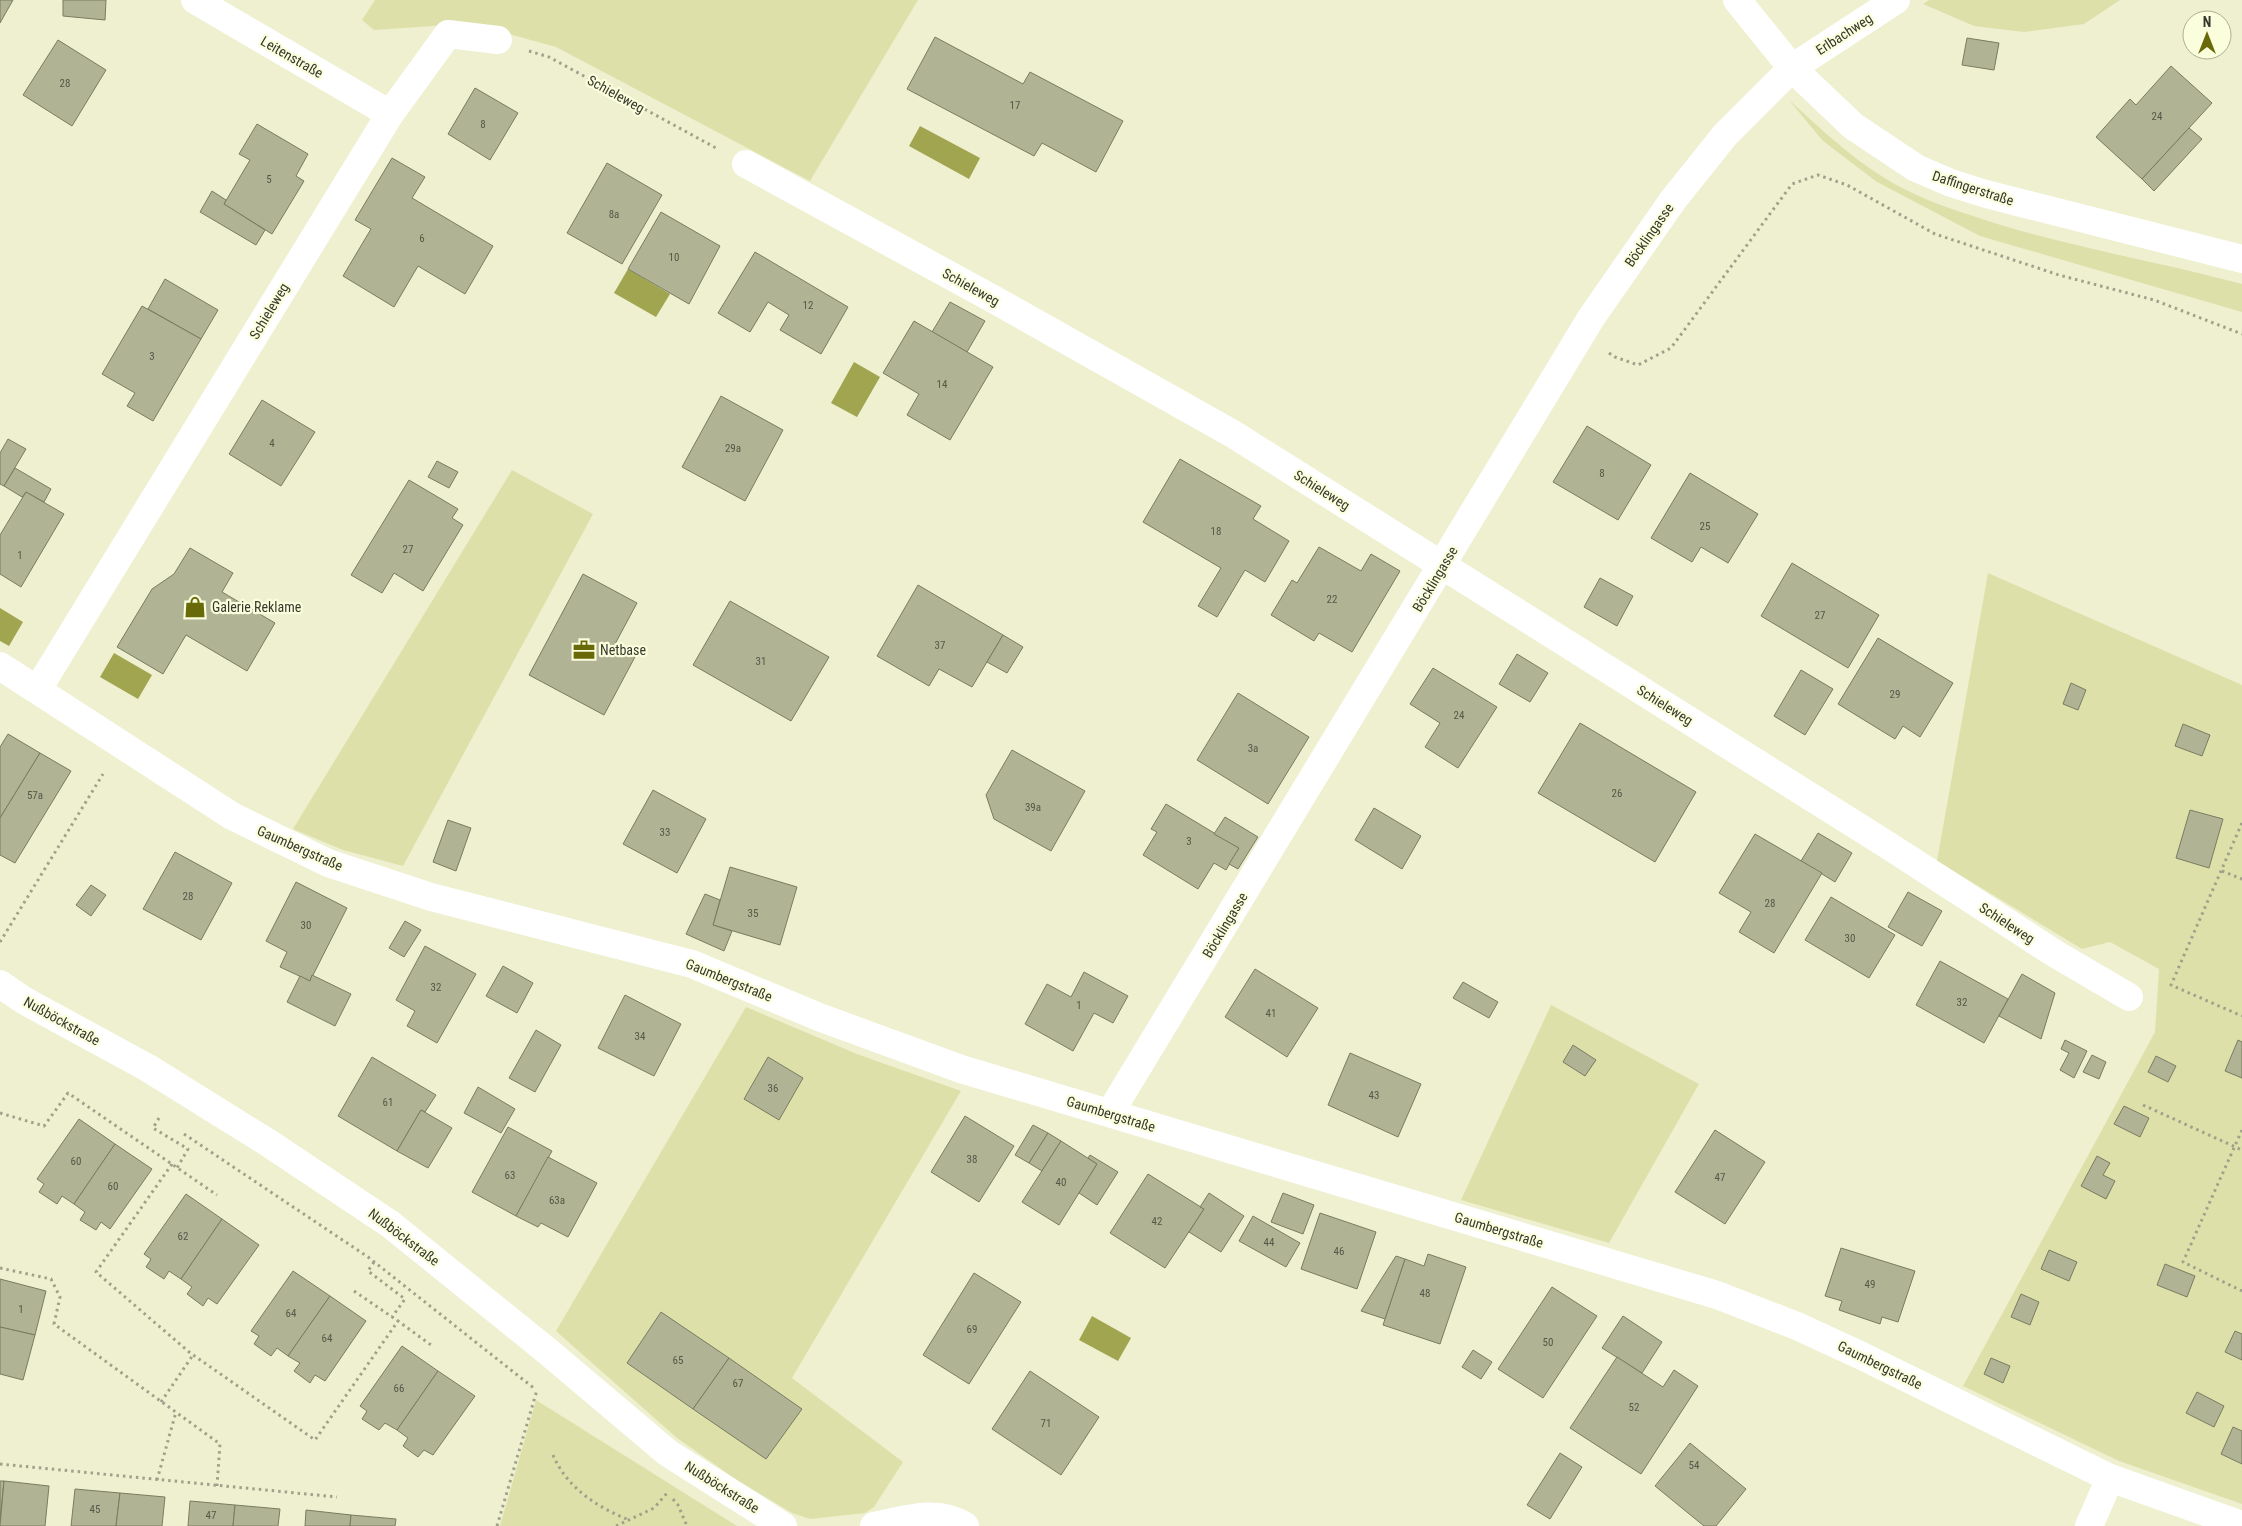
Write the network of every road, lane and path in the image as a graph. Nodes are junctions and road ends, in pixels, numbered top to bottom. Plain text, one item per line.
1 (195, 0) edge
2 (1737, 0) edge
3 (1896, 0) edge
4 (498, 40) joint
5 (1792, 68) junction
6 (390, 114) junction
7 (746, 164) joint
8 (2242, 259) edge
9 (2242, 334) edge
10 (1581, 335) junction
11 (1443, 565) junction
12 (0, 666) edge
13 (38, 689) junction
14 (122, 744) junction
15 (2242, 823) edge
16 (2222, 871) junction
17 (2242, 879) edge
18 (0, 942) edge
19 (0, 984) edge
20 (2129, 998) dead end
21 (2242, 1016) edge
22 (2143, 1105) dead end
23 (0, 1112) edge
24 (151, 1113) dead end
25 (1110, 1113) junction
26 (159, 1118) junction
27 (166, 1123) dead end
28 (2242, 1130) edge
29 (180, 1132) dead end
30 (2235, 1147) junction
31 (2242, 1150) edge
32 (172, 1164) junction
33 (177, 1168) junction
34 (217, 1195) dead end
35 (374, 1262) junction
36 (0, 1268) edge
37 (2242, 1290) edge
38 (354, 1291) dead end
39 (392, 1318) junction
40 (398, 1321) junction
41 (431, 1345) dead end
42 (193, 1355) junction
43 (537, 1390) junction
44 (546, 1396) dead end
45 (162, 1402) junction
46 (176, 1412) junction
47 (553, 1456) dead end
48 (0, 1464) edge
49 (2110, 1478) junction
50 (157, 1480) junction
51 (217, 1486) junction
52 (672, 1486) dead end
53 (668, 1492) junction
54 (337, 1498) dead end
55 (628, 1520) junction
56 (2242, 1525) edge
57 (498, 1526) edge
58 (616, 1526) edge
59 (687, 1526) edge
60 (783, 1526) edge
61 (874, 1526) edge
62 (965, 1526) edge
63 (2089, 1526) edge

1 - 6 street, Leitenstraße
2 - 5 street, Daffingerstraße
3 - 5 street, Erlbachweg
4 - 6 street, Schieleweg
4 - 7 path, Schieleweg
5 - 8 street, Daffingerstraße
5 - 10 street, Böcklingasse
6 - 13 street, Schieleweg
7 - 11 street, Schieleweg
9 - 10 path
10 - 11 street, Böcklingasse
11 - 20 street, Schieleweg
11 - 25 street, Böcklingasse
12 - 13 street, Gaumbergstraße
13 - 14 street, Gaumbergstraße
14 - 18 path
14 - 25 street, Gaumbergstraße
15 - 16 path
16 - 17 path
16 - 21 path
19 - 60 street, Nußböckstraße
22 - 30 path
23 - 32 path
24 - 26 path
25 - 49 street, Gaumbergstraße
26 - 27 path
26 - 33 path
28 - 30 path
29 - 35 path
30 - 31 path
30 - 37 path
32 - 33 path
32 - 42 path
33 - 34 path
35 - 39 path
35 - 43 path
36 - 45 path
38 - 39 path
39 - 40 path
40 - 41 path
40 - 42 path
42 - 45 path
43 - 44 path
43 - 57 path
45 - 46 path
46 - 50 path
46 - 51 path
47 - 55 path
48 - 50 path
49 - 56 street, Gaumbergstraße
49 - 63 street
50 - 51 path
51 - 54 path
52 - 53 path
53 - 55 path
53 - 59 path
55 - 58 path
61 - 62 street

